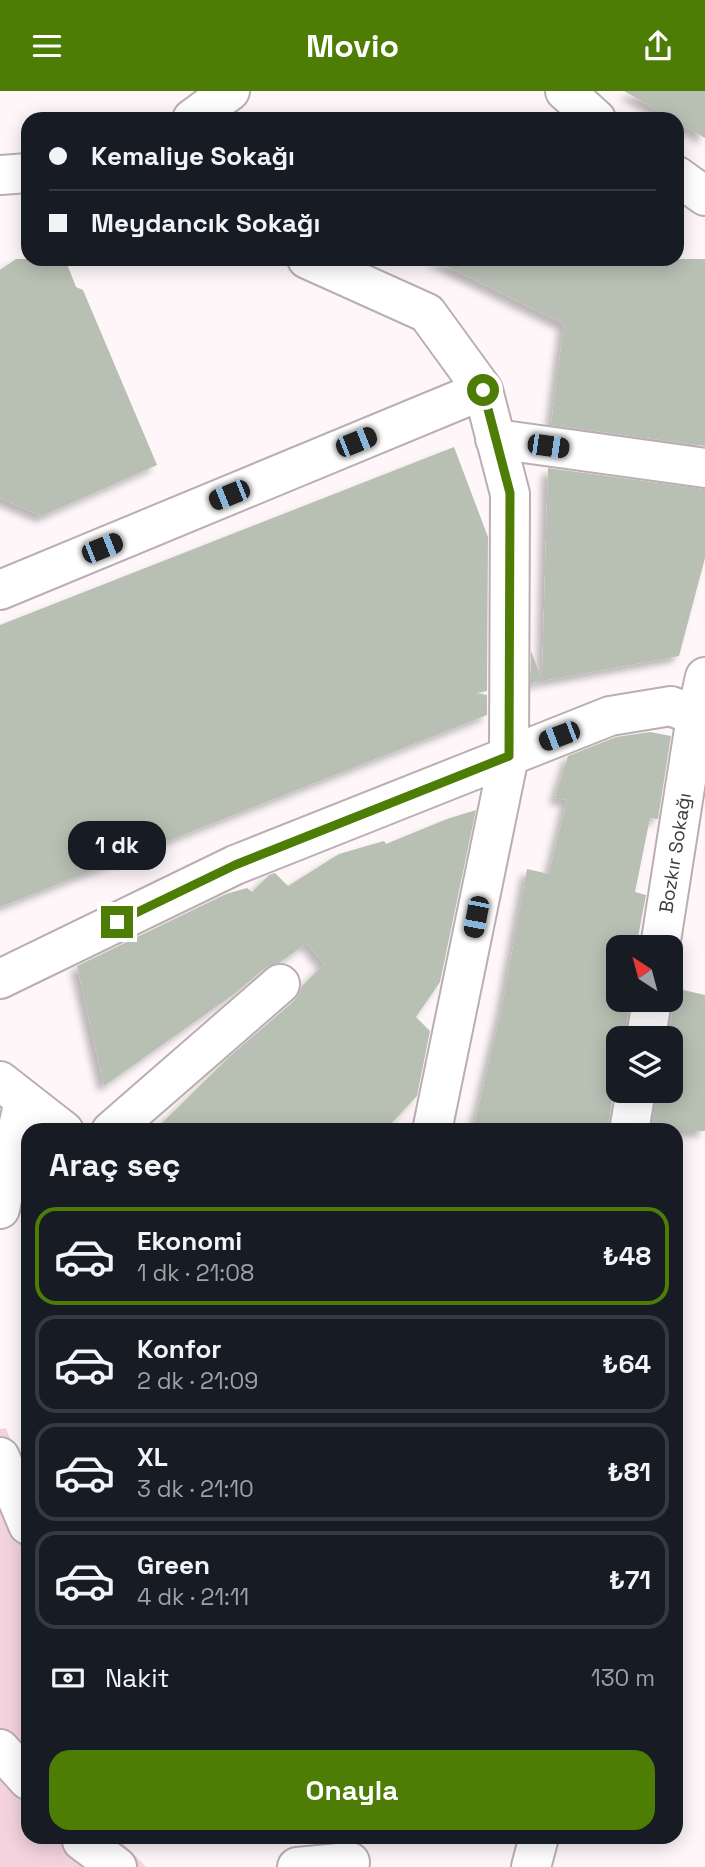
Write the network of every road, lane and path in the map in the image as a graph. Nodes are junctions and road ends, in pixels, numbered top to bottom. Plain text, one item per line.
1 (230, 91) edge
2 (565, 91) edge
3 (202, 112) edge
4 (588, 112) edge
5 (21, 173) edge
6 (0, 174) edge
7 (684, 181) edge
8 (705, 195) edge
9 (323, 266) edge
10 (483, 390) junction
11 (495, 439) junction
12 (705, 468) edge
13 (0, 590) edge
14 (705, 677) edge
15 (700, 718) edge
16 (509, 756) junction
17 (662, 935) edge
18 (0, 979) edge
19 (280, 984) dead end
20 (12, 1090) edge
21 (634, 1103) edge
22 (54, 1123) edge
23 (120, 1123) edge
24 (434, 1123) edge
25 (630, 1123) edge
26 (0, 1209) edge
27 (0, 1457) edge
28 (21, 1508) edge
29 (0, 1749) edge
30 (21, 1772) edge
31 (87, 1844) edge
32 (537, 1844) edge
33 (349, 1856) edge
34 (117, 1867) edge
35 (297, 1867) edge
36 (531, 1867) edge

1 - 3 street
2 - 4 street
5 - 6 street
7 - 8 street
9 - 10 street
10 - 11 street
10 - 13 street
11 - 12 street
11 - 16 street
14 - 15 street, Bozkır Sokağı
15 - 16 street
15 - 17 street, Bozkır Sokağı
16 - 18 street
16 - 24 street
19 - 23 street
20 - 22 street
20 - 26 street
21 - 25 street
27 - 28 street
29 - 30 street
31 - 34 street
32 - 36 street
33 - 35 street

